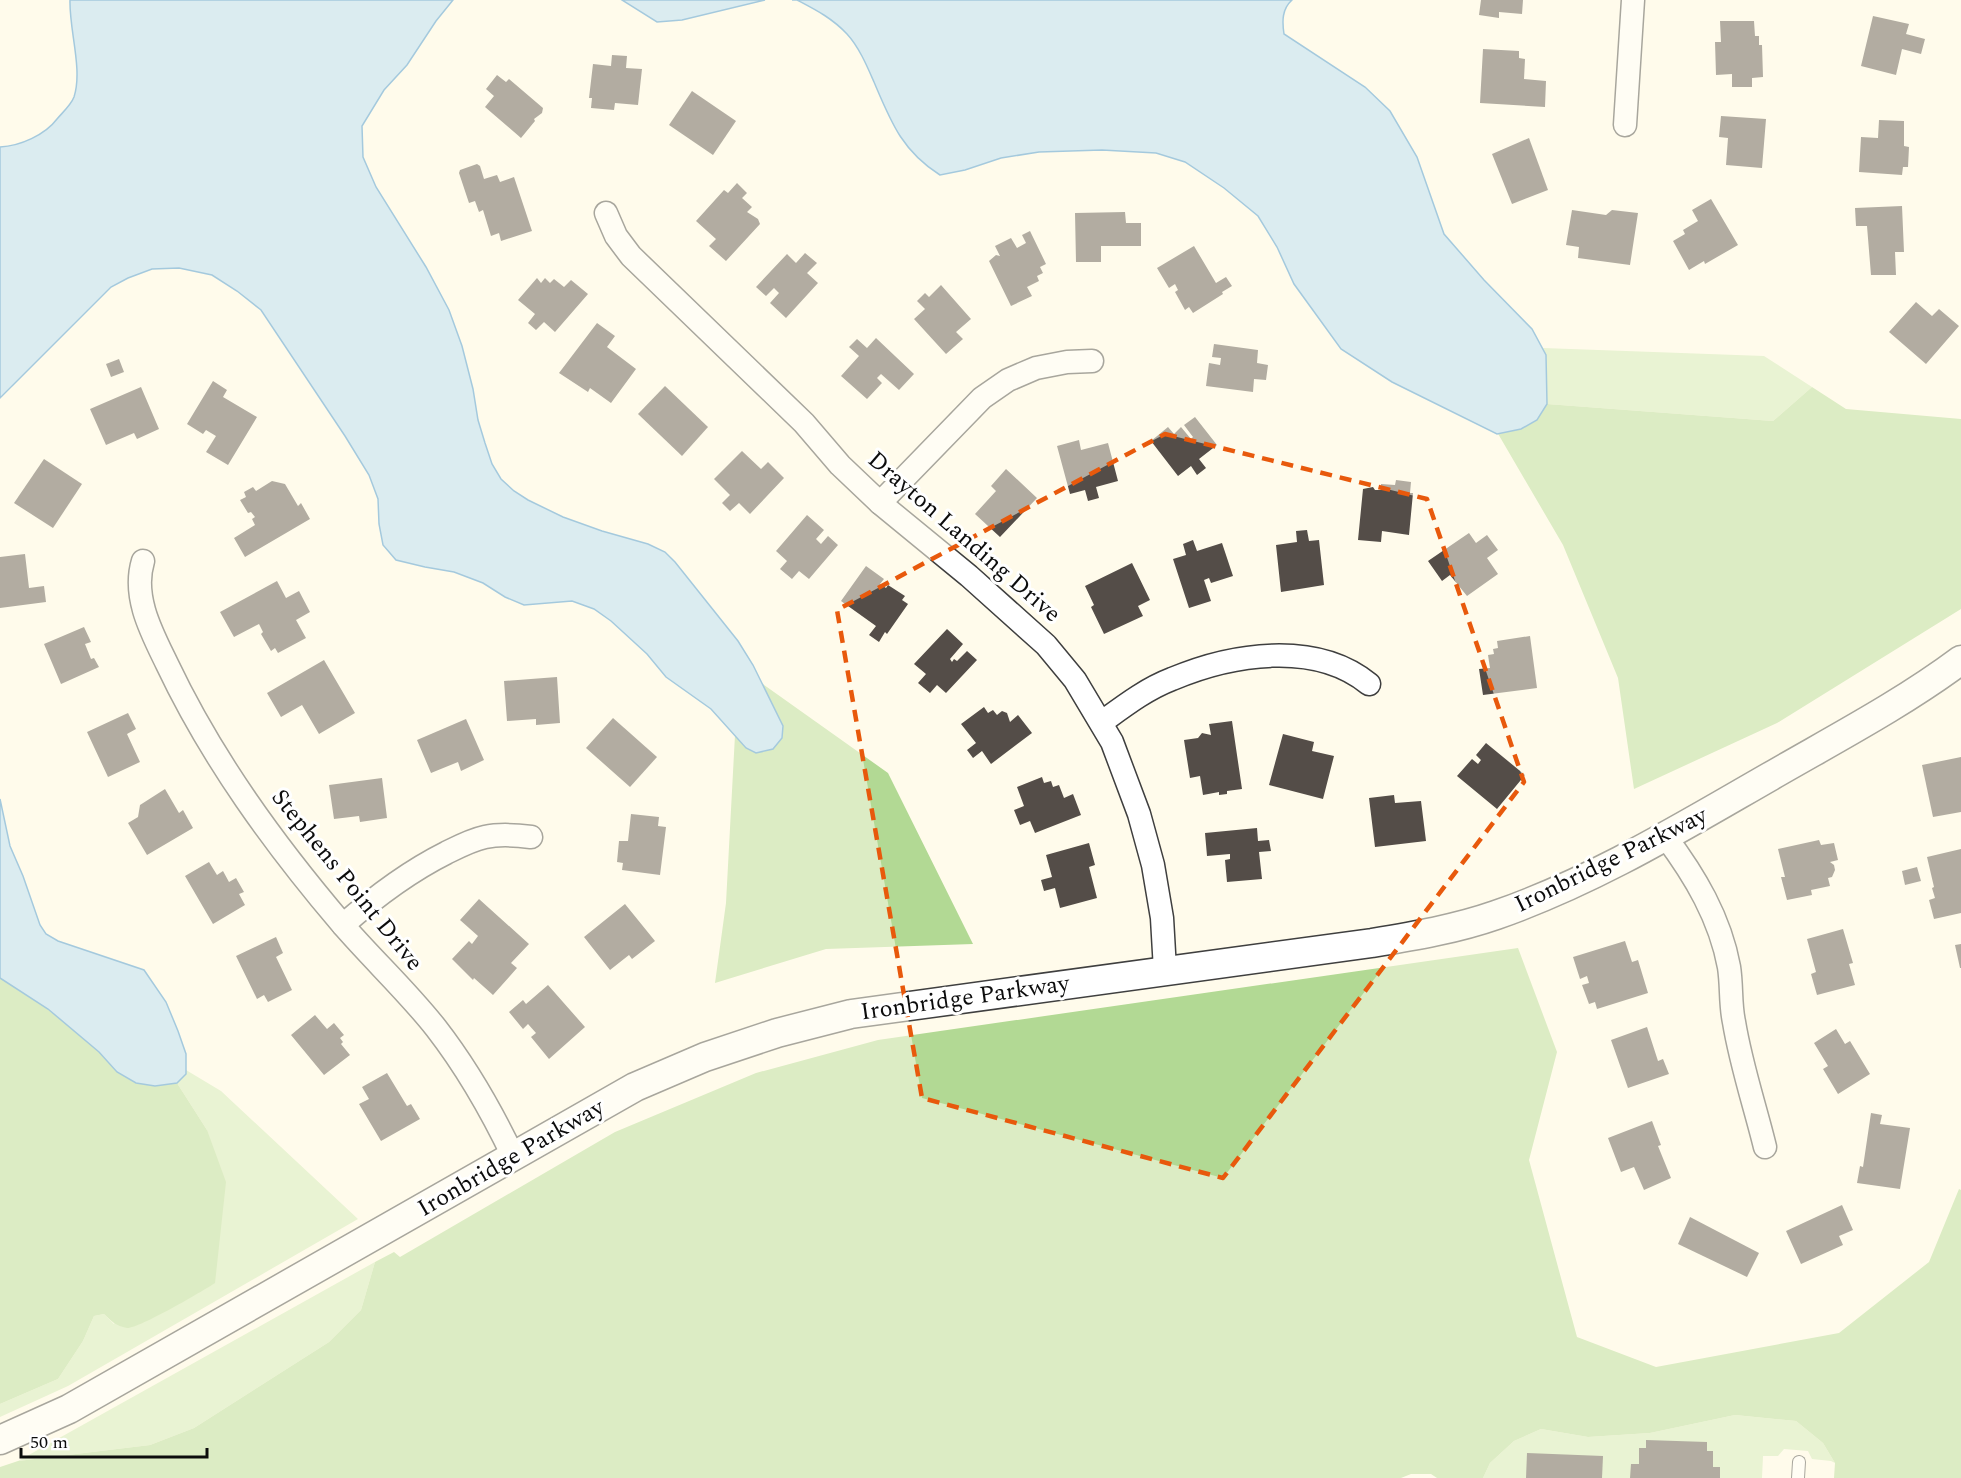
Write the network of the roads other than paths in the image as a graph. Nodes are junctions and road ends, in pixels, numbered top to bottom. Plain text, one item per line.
1 (1633, 0) edge
2 (1625, 125) dead end
3 (606, 213) dead end
4 (1092, 361) dead end
5 (880, 503) junction
6 (143, 561) dead end
7 (1961, 660) edge
8 (1369, 684) dead end
9 (1102, 722) junction
10 (1665, 836) junction
11 (531, 837) dead end
12 (343, 925) junction
13 (1165, 970) junction
14 (1765, 1147) dead end
15 (513, 1156) junction
16 (0, 1440) edge
17 (1799, 1462) dead end
18 (1798, 1478) edge

1 - 2 street
3 - 5 street, Drayton Landing Drive
4 - 5 street
5 - 9 street, Drayton Landing Drive
6 - 12 street, Stephens Point Drive
7 - 10 street, Ironbridge Parkway
8 - 9 street
9 - 13 street, Drayton Landing Drive
10 - 13 street, Ironbridge Parkway
10 - 14 street
11 - 12 street
12 - 15 street, Stephens Point Drive
13 - 15 street, Ironbridge Parkway
15 - 16 street, Ironbridge Parkway
17 - 18 lane

